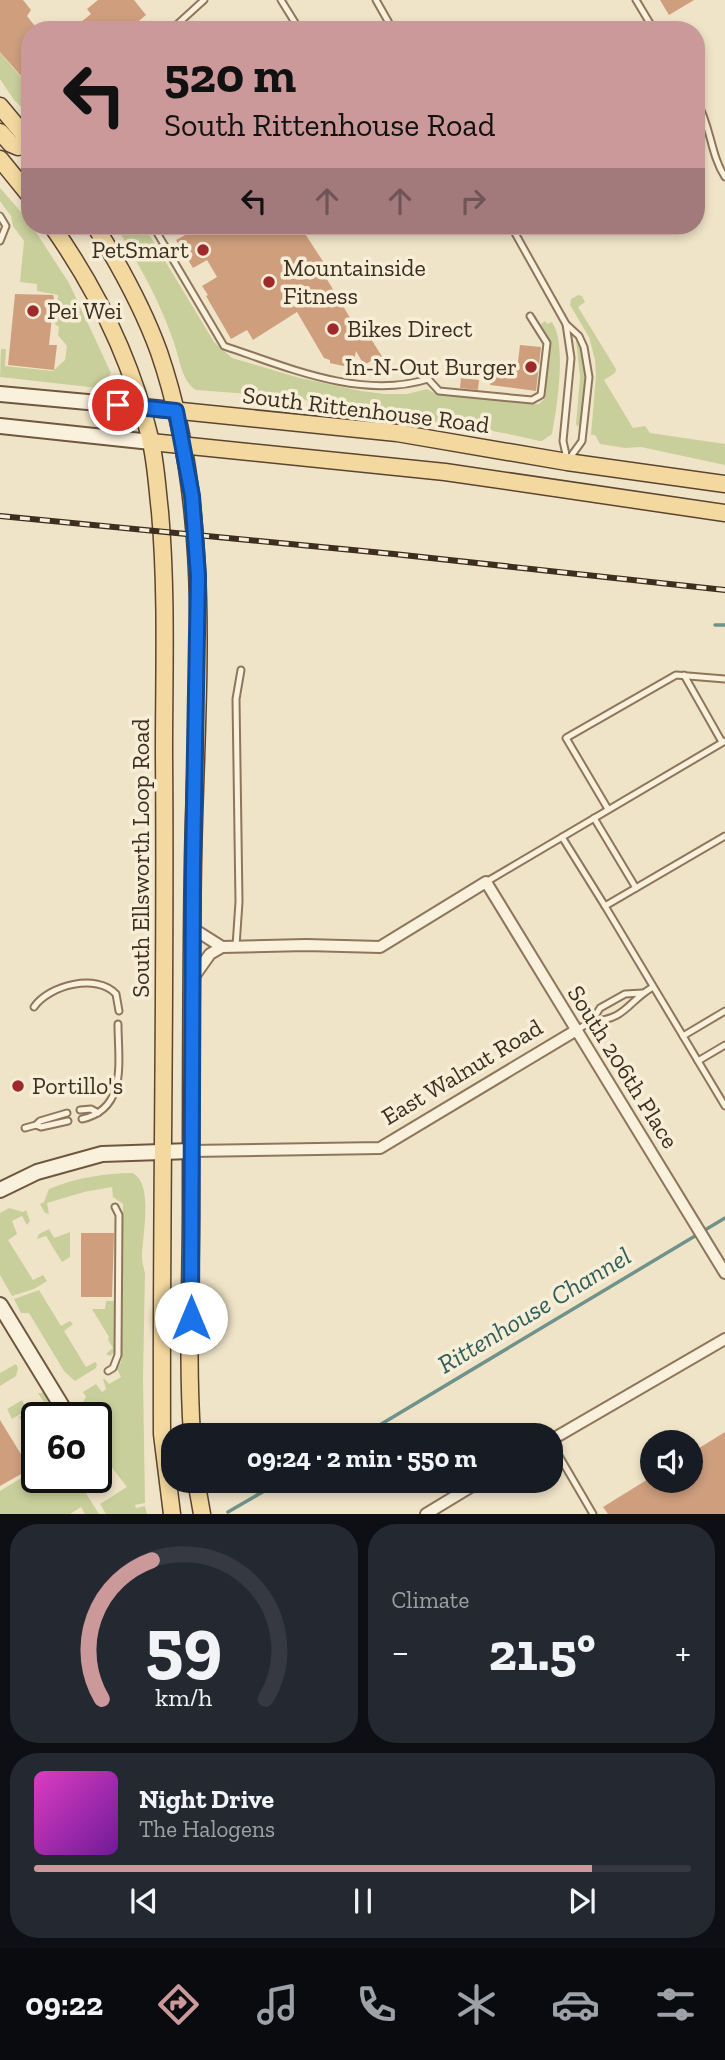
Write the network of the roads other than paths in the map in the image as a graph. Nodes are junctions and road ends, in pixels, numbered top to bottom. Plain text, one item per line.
1 (204, 0) edge
2 (281, 0) edge
3 (376, 0) edge
4 (636, 0) edge
5 (181, 21) edge
6 (294, 21) edge
7 (388, 21) edge
8 (649, 21) edge
9 (0, 106) edge
10 (705, 116) edge
11 (21, 131) edge
12 (0, 132) edge
13 (21, 146) edge
14 (0, 159) edge
15 (725, 177) edge
16 (21, 185) edge
17 (0, 216) edge
18 (58, 235) edge
19 (100, 235) edge
20 (158, 235) edge
21 (516, 235) edge
22 (0, 241) edge
23 (530, 316) dead end
24 (566, 324) junction
25 (0, 394) edge
26 (142, 407) junction
27 (176, 411) junction
28 (0, 426) edge
29 (151, 442) junction
30 (183, 446) junction
31 (567, 462) junction
32 (725, 484) edge
33 (562, 490) junction
34 (725, 513) edge
35 (241, 670) dead end
36 (684, 675) junction
37 (725, 679) edge
38 (723, 742) edge
39 (608, 809) junction
40 (594, 818) junction
41 (725, 836) edge
42 (562, 837) junction
43 (486, 882) junction
44 (636, 888) junction
45 (605, 906) junction
46 (192, 928) junction
47 (236, 946) junction
48 (222, 947) junction
49 (193, 978) junction
50 (653, 987) junction
51 (643, 993) junction
52 (34, 1007) dead end
53 (725, 1011) edge
54 (118, 1012) dead end
55 (592, 1021) junction
56 (118, 1024) dead end
57 (575, 1031) junction
58 (683, 1036) junction
59 (725, 1045) edge
60 (698, 1061) junction
61 (725, 1106) edge
62 (80, 1111) dead end
63 (98, 1113) junction
64 (68, 1117) dead end
65 (82, 1119) dead end
66 (25, 1128) dead end
67 (191, 1151) junction
68 (163, 1153) junction
69 (0, 1190) edge
70 (115, 1207) dead end
71 (725, 1273) edge
72 (0, 1305) edge
73 (725, 1339) edge
74 (108, 1371) dead end
75 (59, 1402) edge
76 (192, 1423) edge
77 (563, 1434) edge
78 (563, 1462) edge
79 (198, 1493) edge
80 (461, 1493) edge
81 (172, 1514) edge
82 (202, 1514) edge
83 (426, 1514) edge
84 (593, 1514) edge

1 - 5 lane
2 - 6 lane
3 - 7 lane
4 - 8 lane
9 - 11 main road
10 - 15 lane
12 - 13 main road
14 - 16 main road
17 - 22 lane
18 - 26 main road, South Ellsworth Loop Road
19 - 27 main road
20 - 23 lane
21 - 24 lane
24 - 31 lane
24 - 31 lane
25 - 26 street, South Rittenhouse Road
26 - 27 main road, South Rittenhouse Road
26 - 29 main road, South Ellsworth Loop Road
27 - 30 main road
27 - 31 main road, South Rittenhouse Road
28 - 29 street
29 - 30 main road
29 - 68 main road, South Ellsworth Loop Road
30 - 33 main road
30 - 46 main road
31 - 32 main road, South Rittenhouse Road
31 - 33 main road
33 - 34 main road
35 - 47 lane
36 - 37 lane
36 - 38 lane
36 - 39 lane
38 - 39 lane
39 - 40 lane
40 - 42 lane
40 - 44 lane
41 - 44 lane
42 - 43 lane
42 - 45 lane
43 - 47 street
43 - 57 street, South 206th Place
44 - 45 lane
45 - 50 lane
46 - 48 street
46 - 49 main road
47 - 48 street
48 - 49 street
49 - 67 main road
50 - 51 lane
50 - 58 lane
51 - 55 lane
51 - 55 lane
52 - 54 lane
53 - 58 lane
55 - 57 lane
56 - 63 lane
57 - 67 street, East Walnut Road
57 - 71 street, South 206th Place
58 - 60 lane
59 - 60 lane
60 - 61 lane
62 - 63 lane
63 - 65 lane
64 - 66 lane
67 - 68 street, East Walnut Road
67 - 76 main road
68 - 69 street, East Walnut Road
68 - 81 main road, South Ellsworth Loop Road
70 - 74 lane
72 - 75 street
73 - 77 street
78 - 84 lane
79 - 82 main road
80 - 83 street

